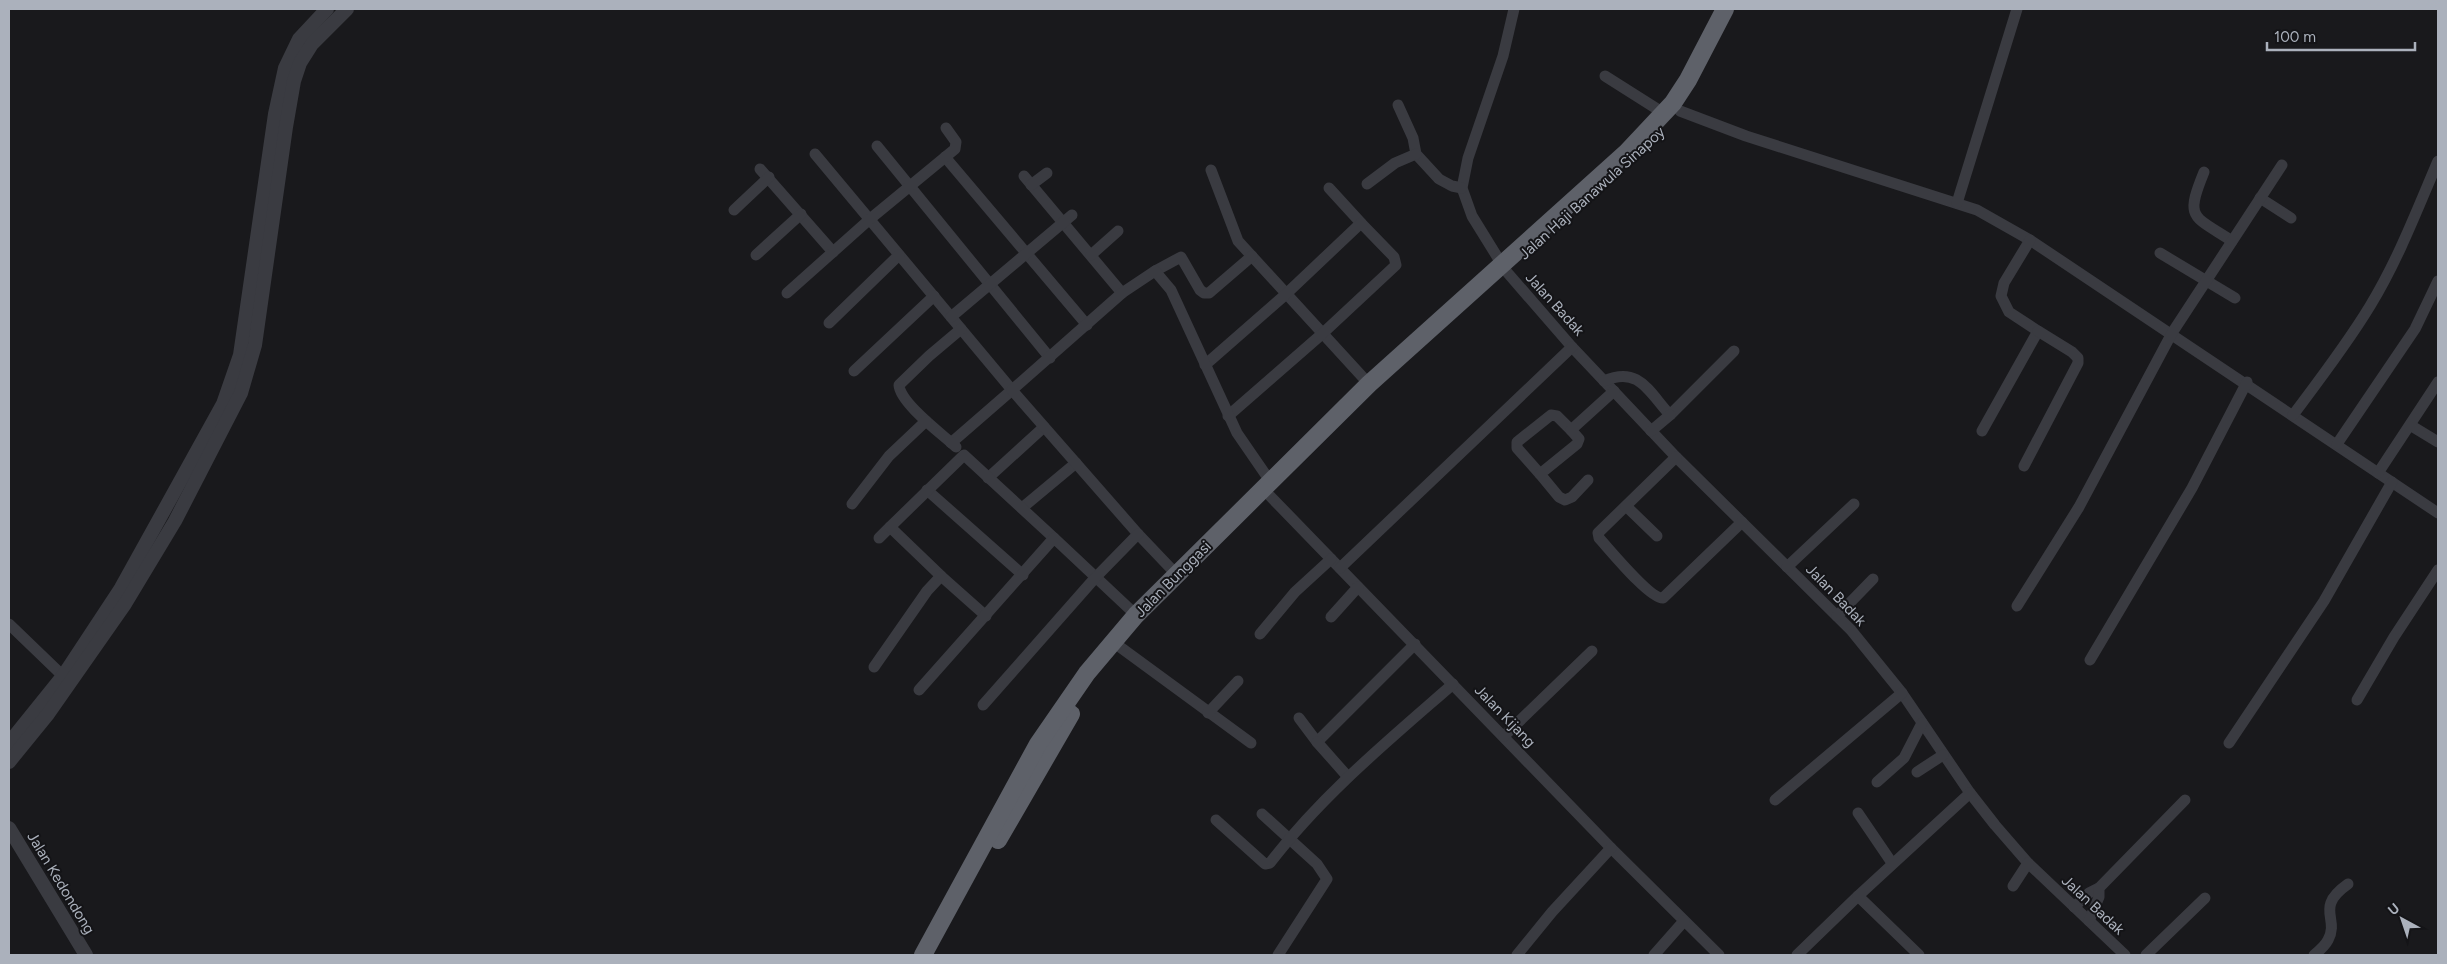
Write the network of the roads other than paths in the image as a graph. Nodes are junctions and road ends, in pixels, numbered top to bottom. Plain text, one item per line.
1 (327, 9) edge
2 (347, 9) edge
3 (1514, 9) edge
4 (1725, 9) edge
5 (1738, 9) edge
6 (2017, 9) edge
7 (1605, 76) dead end
8 (1693, 82) junction
9 (1398, 105) dead end
10 (1673, 113) junction
11 (946, 128) dead end
12 (877, 146) dead end
13 (815, 154) dead end
14 (1416, 154) junction
15 (945, 157) junction
16 (2438, 161) edge
17 (2282, 165) dead end
18 (760, 169) dead end
19 (1211, 170) dead end
20 (2204, 172) dead end
21 (1047, 173) dead end
22 (769, 178) junction
23 (1367, 184) dead end
24 (910, 186) junction
25 (1330, 188) dead end
26 (1462, 188) junction
27 (2260, 198) junction
28 (1956, 203) junction
29 (734, 210) dead end
30 (800, 214) junction
31 (2291, 218) dead end
32 (870, 219) junction
33 (1067, 219) junction
34 (1361, 223) junction
35 (1118, 231) dead end
36 (2030, 240) junction
37 (2232, 241) junction
38 (833, 252) junction
39 (2160, 253) dead end
40 (1025, 254) junction
41 (756, 255) dead end
42 (899, 255) junction
43 (1091, 256) junction
44 (1252, 256) junction
45 (1503, 267) junction
46 (1155, 271) junction
47 (2208, 280) junction
48 (2438, 281) edge
49 (990, 284) junction
50 (787, 293) dead end
51 (1122, 293) junction
52 (1285, 294) junction
53 (934, 296) junction
54 (2234, 298) dead end
55 (951, 317) junction
56 (828, 323) dead end
57 (1087, 325) junction
58 (961, 329) junction
59 (2038, 331) junction
60 (1322, 334) junction
61 (2172, 334) junction
62 (1572, 347) junction
63 (1734, 352) dead end
64 (1050, 358) junction
65 (1205, 364) junction
66 (854, 371) dead end
67 (1604, 381) junction
68 (2247, 382) junction
69 (2438, 382) edge
70 (1369, 384) junction
71 (1012, 390) junction
72 (1614, 391) junction
73 (1670, 415) junction
74 (2293, 415) junction
75 (1228, 416) junction
76 (926, 421) junction
77 (2410, 425) junction
78 (1044, 427) junction
79 (1571, 430) junction
80 (1651, 431) junction
81 (1982, 431) dead end
82 (2438, 442) edge
83 (951, 443) junction
84 (2337, 444) junction
85 (964, 455) junction
86 (1676, 457) junction
87 (1076, 463) junction
88 (2024, 466) dead end
89 (2378, 473) junction
90 (1540, 474) junction
91 (988, 478) junction
92 (1588, 480) dead end
93 (2392, 482) junction
94 (1270, 488) junction
95 (927, 490) junction
96 (852, 504) dead end
97 (1854, 504) dead end
98 (1626, 506) junction
99 (1022, 508) junction
100 (2438, 513) edge
101 (1742, 522) junction
102 (890, 527) junction
103 (1138, 534) junction
104 (1657, 536) dead end
105 (879, 538) dead end
106 (1054, 538) junction
107 (1203, 556) junction
108 (1331, 559) junction
109 (1787, 567) junction
110 (1340, 568) junction
111 (2438, 570) edge
112 (1023, 575) junction
113 (1177, 575) junction
114 (941, 576) junction
115 (1095, 578) junction
116 (1873, 579) dead end
117 (1358, 587) junction
118 (2017, 606) dead end
119 (1136, 615) junction
120 (986, 616) junction
121 (1838, 616) junction
122 (1331, 617) dead end
123 (9, 624) edge
124 (1260, 634) dead end
125 (1415, 644) junction
126 (1120, 647) junction
127 (1592, 651) dead end
128 (2090, 660) dead end
129 (874, 667) dead end
130 (63, 676) junction
131 (1238, 681) dead end
132 (1453, 684) junction
133 (919, 690) dead end
134 (1902, 693) junction
135 (2356, 700) dead end
136 (983, 705) dead end
137 (44, 710) junction
138 (1208, 713) junction
139 (1299, 718) dead end
140 (1922, 723) junction
141 (1504, 736) junction
142 (1317, 742) junction
143 (9, 743) edge
144 (1250, 743) dead end
145 (2230, 743) dead end
146 (1043, 748) junction
147 (1943, 755) junction
148 (9, 762) edge
149 (1917, 772) dead end
150 (1348, 776) junction
151 (1877, 782) dead end
152 (1970, 793) junction
153 (1775, 800) dead end
154 (2186, 800) dead end
155 (1858, 813) dead end
156 (1262, 814) dead end
157 (1216, 820) dead end
158 (9, 828) edge
159 (1289, 837) junction
160 (987, 847) junction
161 (1611, 848) junction
162 (2028, 862) junction
163 (1892, 863) junction
164 (2348, 884) dead end
165 (2013, 886) dead end
166 (2099, 888) junction
167 (1858, 896) junction
168 (2204, 898) dead end
169 (2074, 907) junction
170 (2089, 921) junction
171 (1684, 922) junction
172 (86, 955) edge
173 (923, 955) edge
174 (936, 955) edge
175 (1278, 955) edge
176 (1517, 955) edge
177 (1654, 955) edge
178 (1719, 955) edge
179 (1797, 955) edge
180 (1919, 955) edge
181 (2125, 955) edge
182 (2146, 955) edge
183 (2314, 955) edge

1 - 130 street
2 - 137 street
3 - 26 street
4 - 8 highway, Jalan Haji Banawula Sinapoy
5 - 8 highway, Jalan Haji Banawula Sinapoy
6 - 28 street
7 - 10 street
8 - 10 highway, Jalan Haji Banawula Sinapoy
9 - 14 street
10 - 28 street
10 - 45 highway, Jalan Haji Banawula Sinapoy
11 - 15 street
12 - 24 street
13 - 32 street
14 - 23 street
14 - 26 street
15 - 24 street
15 - 40 street
16 - 74 street
17 - 27 street
18 - 22 street
19 - 44 street
20 - 37 street
21 - 33 street
22 - 29 street
22 - 30 street
24 - 32 street
24 - 49 street
25 - 34 street
26 - 45 street, Jalan Badak
27 - 31 street
27 - 37 street
28 - 36 street
30 - 38 street
30 - 41 street
32 - 38 street
32 - 42 street
33 - 40 street
33 - 43 street
34 - 52 street
34 - 60 street
35 - 43 street
36 - 59 street
36 - 61 street
37 - 47 street
38 - 50 street
39 - 47 street
40 - 49 street
40 - 57 street
42 - 53 street
42 - 56 street
43 - 51 street
44 - 46 street
44 - 52 street
45 - 62 street, Jalan Badak
45 - 70 highway, Jalan Bunggasi
45 - 94 highway, Jalan Bunggasi
46 - 51 street
46 - 65 street, Jalan Kijang
47 - 54 street
47 - 61 street
48 - 84 street
49 - 55 street
49 - 64 street
51 - 57 street
52 - 60 street
52 - 65 street
53 - 55 street
53 - 66 street
55 - 58 street
57 - 64 street
58 - 71 street
58 - 76 street
59 - 81 street
59 - 88 street
60 - 70 street
60 - 75 street
61 - 68 street
61 - 118 street
62 - 67 street, Jalan Badak
62 - 110 street
63 - 73 street
64 - 71 street
65 - 75 street, Jalan Kijang
67 - 72 street, Jalan Badak
67 - 73 street
68 - 74 street
68 - 128 street
69 - 77 street
70 - 94 highway, Jalan Bunggasi
71 - 78 street
71 - 83 street
72 - 79 street
72 - 80 street, Jalan Badak
73 - 80 street
74 - 84 street
75 - 94 street, Jalan Kijang
76 - 83 street
76 - 96 street
77 - 82 street
77 - 89 street
78 - 87 street
78 - 91 street
79 - 90 street
79 - 90 street
80 - 86 street, Jalan Badak
83 - 85 street
84 - 89 street
85 - 91 street
85 - 95 street
86 - 98 street
86 - 101 street, Jalan Badak
87 - 99 street
87 - 103 street
89 - 93 street
90 - 92 street
91 - 99 street
93 - 100 street
93 - 145 street
94 - 107 highway, Jalan Bunggasi
94 - 108 street, Jalan Kijang
95 - 102 street
95 - 112 street
97 - 109 street
98 - 101 street
98 - 104 street
99 - 106 street
101 - 109 street, Jalan Badak
102 - 105 street
102 - 114 street
103 - 113 street
103 - 115 street
106 - 112 street
106 - 115 street
107 - 113 highway, Jalan Bunggasi
107 - 126 highway, Jalan Bunggasi
108 - 110 street, Jalan Kijang
108 - 124 street
109 - 121 street, Jalan Badak
110 - 117 street, Jalan Kijang
111 - 135 street
112 - 120 street
113 - 119 highway, Jalan Bunggasi
114 - 120 street
114 - 129 street
115 - 119 street
115 - 136 street
116 - 121 street
117 - 122 street
117 - 125 street, Jalan Kijang
119 - 146 highway, Jalan Bunggasi
120 - 133 street
121 - 134 street, Jalan Badak
123 - 130 street
125 - 132 street, Jalan Kijang
125 - 142 street
126 - 138 street
126 - 146 highway, Jalan Bunggasi
127 - 141 street
130 - 137 street
131 - 138 street
132 - 141 street, Jalan Kijang
132 - 150 street
134 - 140 street, Jalan Badak
134 - 153 street
137 - 143 street
137 - 148 street
138 - 144 street
139 - 142 street
140 - 147 street, Jalan Badak
140 - 151 street
141 - 161 street, Jalan Kijang
142 - 150 street
146 - 160 highway, Jalan Bunggasi
147 - 149 street
147 - 152 street, Jalan Badak
150 - 159 street
152 - 162 street, Jalan Badak
152 - 163 street
154 - 166 street
155 - 163 street
156 - 159 street
157 - 159 street
158 - 172 street, Jalan Kedondong
159 - 175 street
160 - 173 highway, Jalan Bunggasi
160 - 174 highway, Jalan Bunggasi
161 - 171 street, Jalan Kijang
161 - 176 street
162 - 165 street
162 - 169 street, Jalan Badak
163 - 167 street
164 - 183 street
166 - 169 street
166 - 170 street
167 - 179 street
167 - 180 street
168 - 182 street
169 - 170 street, Jalan Badak
170 - 181 street, Jalan Badak
171 - 177 street
171 - 178 street, Jalan Kijang

